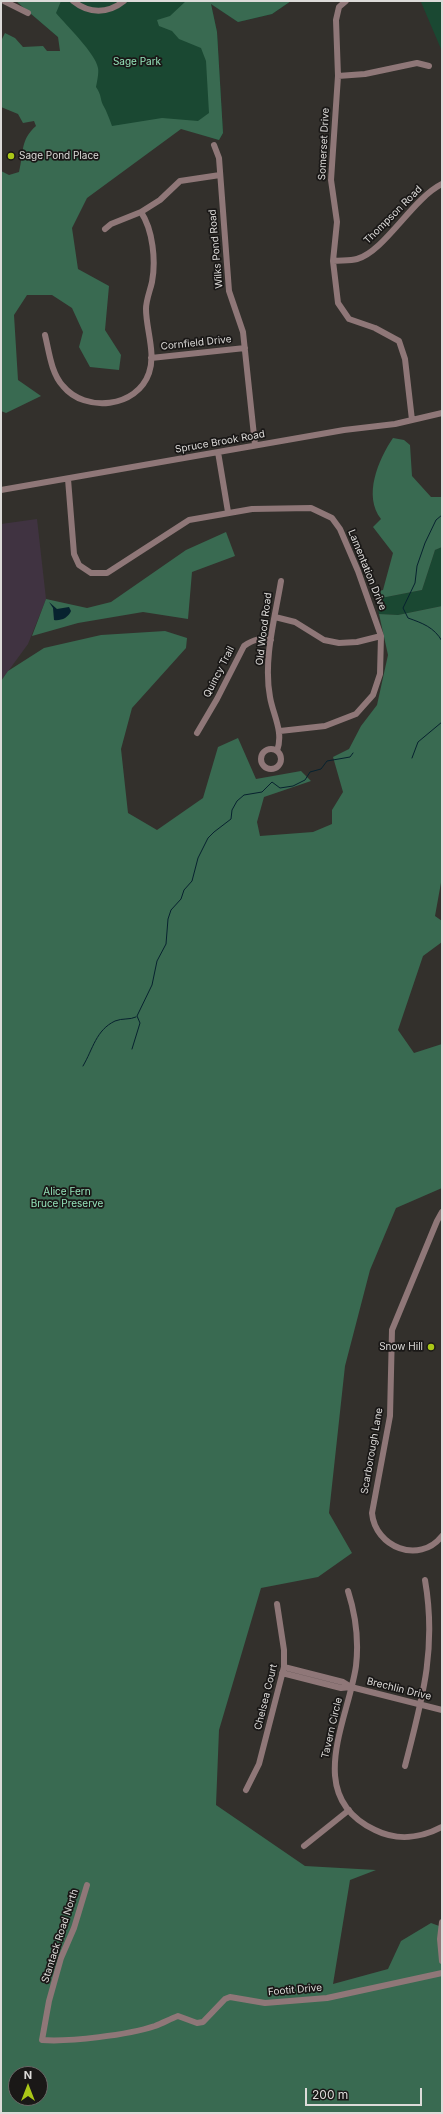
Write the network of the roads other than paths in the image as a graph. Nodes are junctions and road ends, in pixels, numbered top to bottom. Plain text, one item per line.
1 (4, 1) edge
2 (73, 1) edge
3 (124, 1) edge
4 (346, 1) edge
5 (28, 13) dead end
6 (430, 66) dead end
7 (338, 76) junction
8 (214, 145) dead end
9 (220, 175) junction
10 (442, 184) edge
11 (141, 212) junction
12 (105, 229) dead end
13 (333, 261) junction
14 (45, 335) dead end
15 (245, 348) junction
16 (150, 358) junction
17 (442, 413) edge
18 (412, 420) junction
19 (255, 445) junction
20 (218, 452) junction
21 (68, 479) junction
22 (1, 490) edge
23 (228, 512) junction
24 (281, 581) dead end
25 (275, 617) junction
26 (381, 636) junction
27 (272, 640) junction
28 (280, 731) junction
29 (197, 733) dead end
30 (277, 750) dead end
31 (442, 1212) edge
32 (442, 1536) edge
33 (425, 1580) dead end
34 (348, 1591) dead end
35 (277, 1604) dead end
36 (283, 1670) junction
37 (351, 1687) junction
38 (421, 1705) junction
39 (442, 1710) edge
40 (405, 1766) dead end
41 (246, 1790) dead end
42 (349, 1810) junction
43 (442, 1827) edge
44 (304, 1846) dead end
45 (87, 1885) dead end
46 (442, 1922) edge
47 (442, 1961) edge
48 (442, 1973) edge
49 (42, 2040) joint

1 - 5 street
2 - 3 street
4 - 7 street, Somerset Drive
6 - 7 street
7 - 13 street, Somerset Drive
8 - 9 street, Wilks Pond Road
9 - 11 street
9 - 15 street, Wilks Pond Road
10 - 13 street, Thompson Road
11 - 12 street
11 - 16 street
13 - 18 street, Somerset Drive
14 - 16 street
15 - 16 street, Cornfield Drive
15 - 19 street, Wilks Pond Road
17 - 18 street, Spruce Brook Road
18 - 19 street, Spruce Brook Road
19 - 20 street, Spruce Brook Road
20 - 21 street, Spruce Brook Road
20 - 23 street
21 - 22 street, Spruce Brook Road
21 - 23 street, Lamentation Drive
23 - 26 street, Lamentation Drive
24 - 25 street, Old Wood Road
25 - 26 street
25 - 27 street, Old Wood Road
26 - 28 street, Lamentation Drive
27 - 28 street, Old Wood Road
27 - 29 street, Quincy Trail
28 - 30 street, Old Wood Road
31 - 32 street, Scarborough Lane
33 - 38 street
34 - 37 street, Tavern Circle
35 - 36 street, Chelsea Court
36 - 37 street, Brechlin Drive
36 - 41 street, Chelsea Court
37 - 38 street, Brechlin Drive
37 - 42 street, Tavern Circle
38 - 39 street, Brechlin Drive
38 - 40 street
42 - 43 street, Tavern Circle
42 - 44 street
45 - 49 street, Stantack Road North
46 - 47 street
48 - 49 street, Footit Drive

